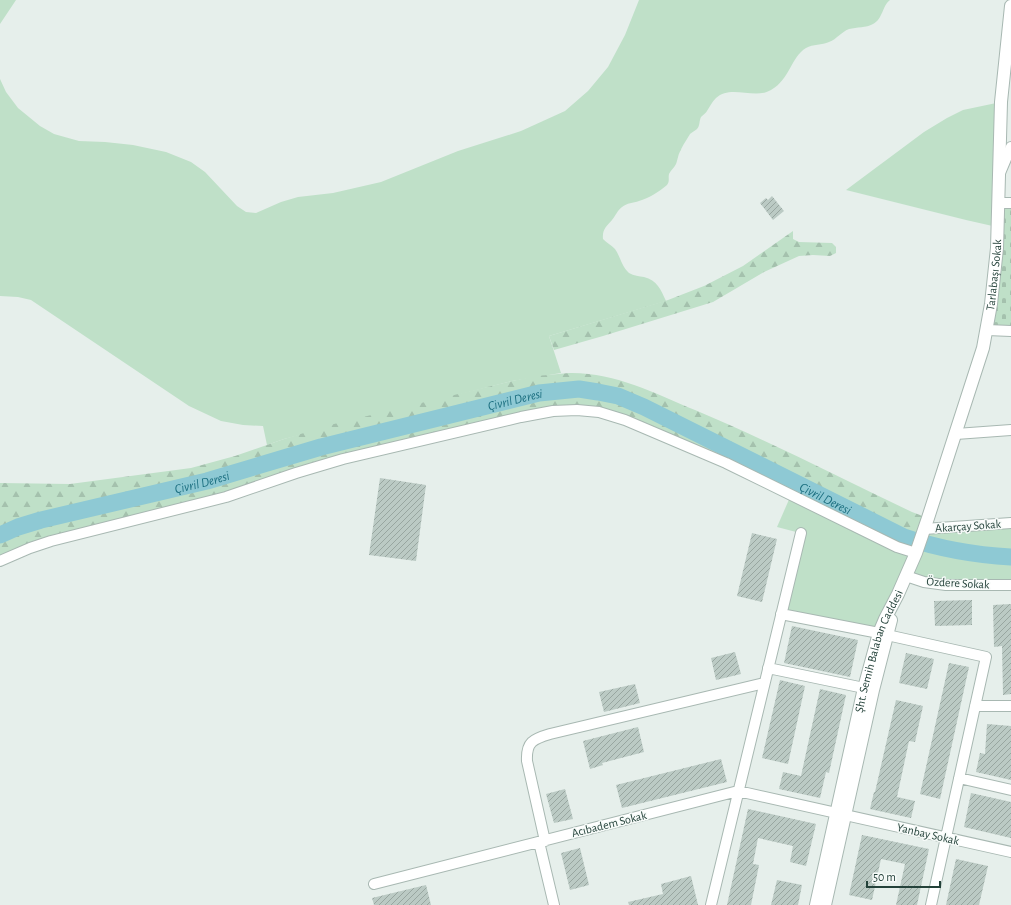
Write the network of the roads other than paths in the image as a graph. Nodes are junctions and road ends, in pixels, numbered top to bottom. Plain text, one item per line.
1 (1011, 6) edge
2 (1011, 147) edge
3 (999, 174) junction
4 (998, 203) junction
5 (1011, 203) edge
6 (987, 330) junction
7 (1011, 331) edge
8 (1011, 430) edge
9 (956, 434) junction
10 (1011, 523) edge
11 (923, 532) junction
12 (801, 533) dead end
13 (916, 552) junction
14 (0, 561) edge
15 (906, 576) junction
16 (1011, 585) edge
17 (781, 614) junction
18 (883, 634) junction
19 (768, 668) junction
20 (764, 683) junction
21 (864, 688) junction
22 (975, 706) junction
23 (1011, 706) edge
24 (959, 778) junction
25 (1011, 790) edge
26 (738, 791) junction
27 (841, 814) junction
28 (946, 838) junction
29 (542, 841) junction
30 (1011, 852) edge
31 (374, 884) dead end
32 (554, 905) edge
33 (711, 905) edge
34 (816, 905) edge
35 (825, 905) edge
36 (931, 905) edge

1 - 3 street, Tarlabaşı Sokak
2 - 3 street
3 - 4 street, Tarlabaşı Sokak
4 - 5 street
4 - 6 street, Tarlabaşı Sokak
6 - 7 street
6 - 9 street, Tarlabaşı Sokak
8 - 9 street
9 - 11 street, Tarlabaşı Sokak
10 - 11 street, Akarçay Sokak
11 - 13 street, Tarlabaşı Sokak
12 - 17 street
13 - 14 street
13 - 15 street, Şht. Semih Balaban Caddesi
15 - 16 street, Özdere Sokak
15 - 18 street, Şht. Semih Balaban Caddesi
17 - 18 street
17 - 19 street
18 - 21 street, Şht. Semih Balaban Caddesi
18 - 22 street
18 - 27 street, Şht. Semih Balaban Caddesi
19 - 20 street
19 - 21 street
20 - 26 street
20 - 29 street
21 - 27 street, Şht. Semih Balaban Caddesi
22 - 23 street
22 - 24 street
24 - 25 street
24 - 28 street
26 - 27 street, Acıbadem Sokak
26 - 29 street, Acıbadem Sokak
26 - 33 street
27 - 28 street, Yanbay Sokak
27 - 34 street, Şht. Semih Balaban Caddesi
27 - 35 street, Şht. Semih Balaban Caddesi
28 - 30 street, Yanbay Sokak
28 - 36 street
29 - 31 street, Acıbadem Sokak
29 - 32 street

